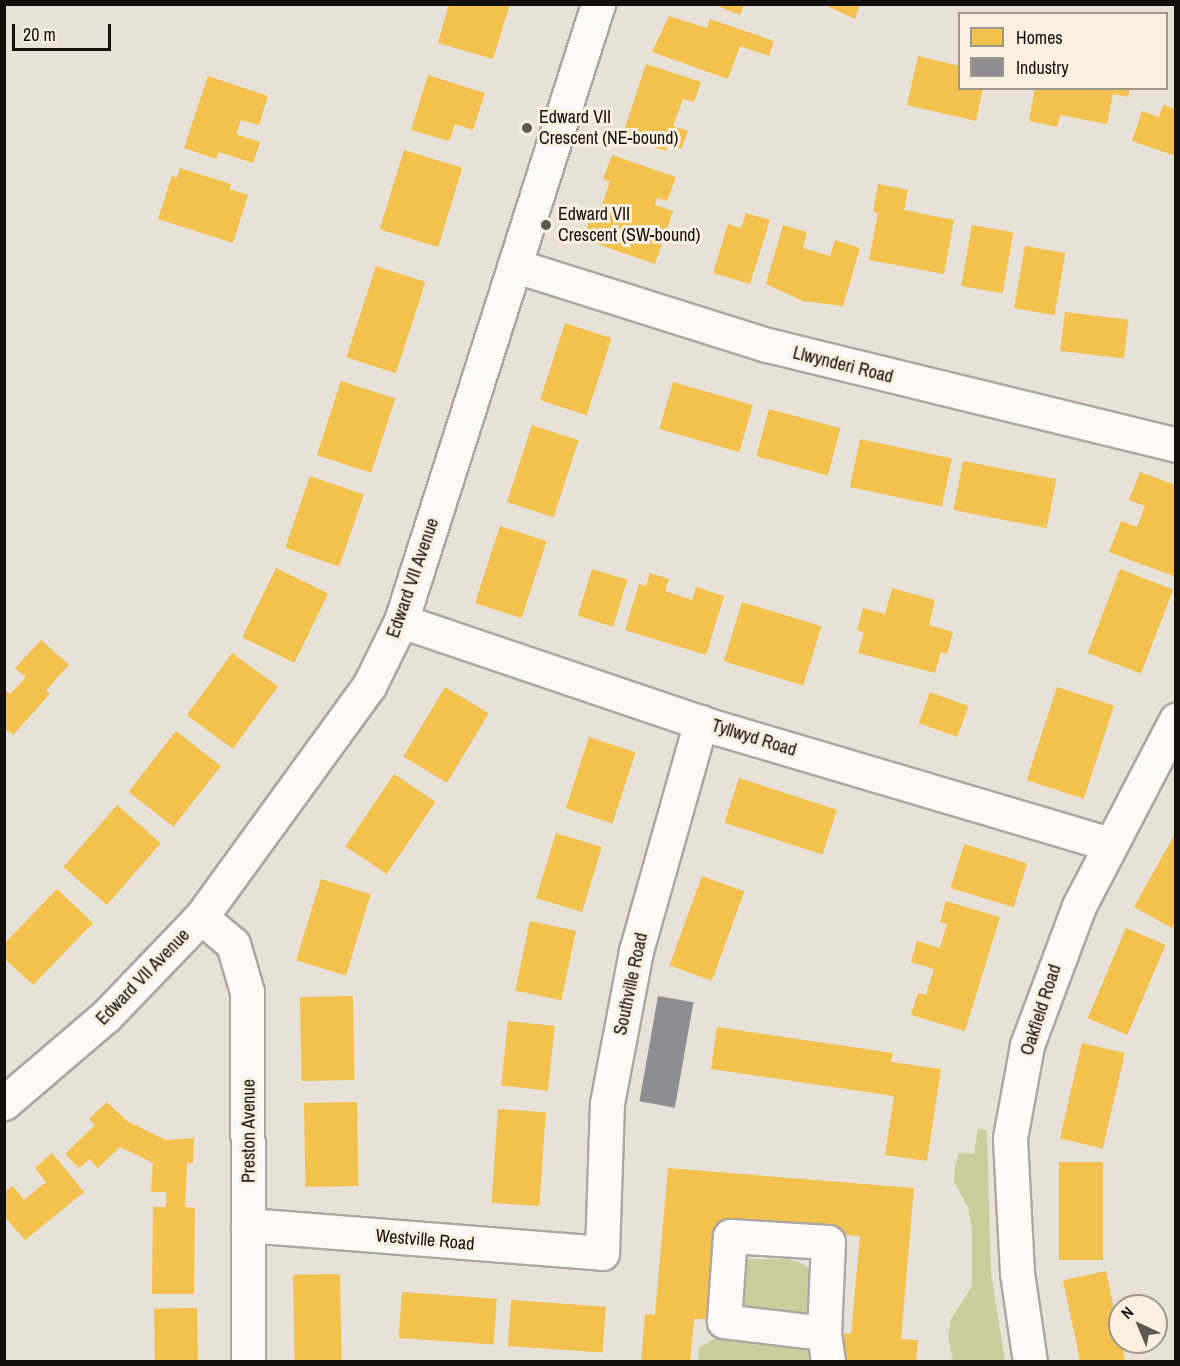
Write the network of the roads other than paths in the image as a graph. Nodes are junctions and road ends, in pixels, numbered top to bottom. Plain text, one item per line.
1 (598, 4) edge
2 (516, 266) junction
3 (1176, 445) edge
4 (401, 621) junction
5 (1176, 720) edge
6 (701, 722) junction
7 (1110, 844) junction
8 (201, 917) junction
9 (4, 1103) edge
10 (248, 1225) junction
11 (602, 1253) joint
12 (249, 1362) edge
13 (1030, 1362) edge

1 - 2 street, Edward VII Avenue
2 - 3 street, Llwynderi Road
2 - 4 street, Edward VII Avenue
4 - 6 street, Tyllwyd Road
4 - 8 street, Edward VII Avenue
5 - 7 street, Oakfield Road
6 - 7 street, Tyllwyd Road
6 - 11 street, Southville Road
7 - 13 street, Oakfield Road
8 - 9 street, Edward VII Avenue
8 - 10 street, Preston Avenue
10 - 11 street, Westville Road
10 - 12 street, Preston Avenue

